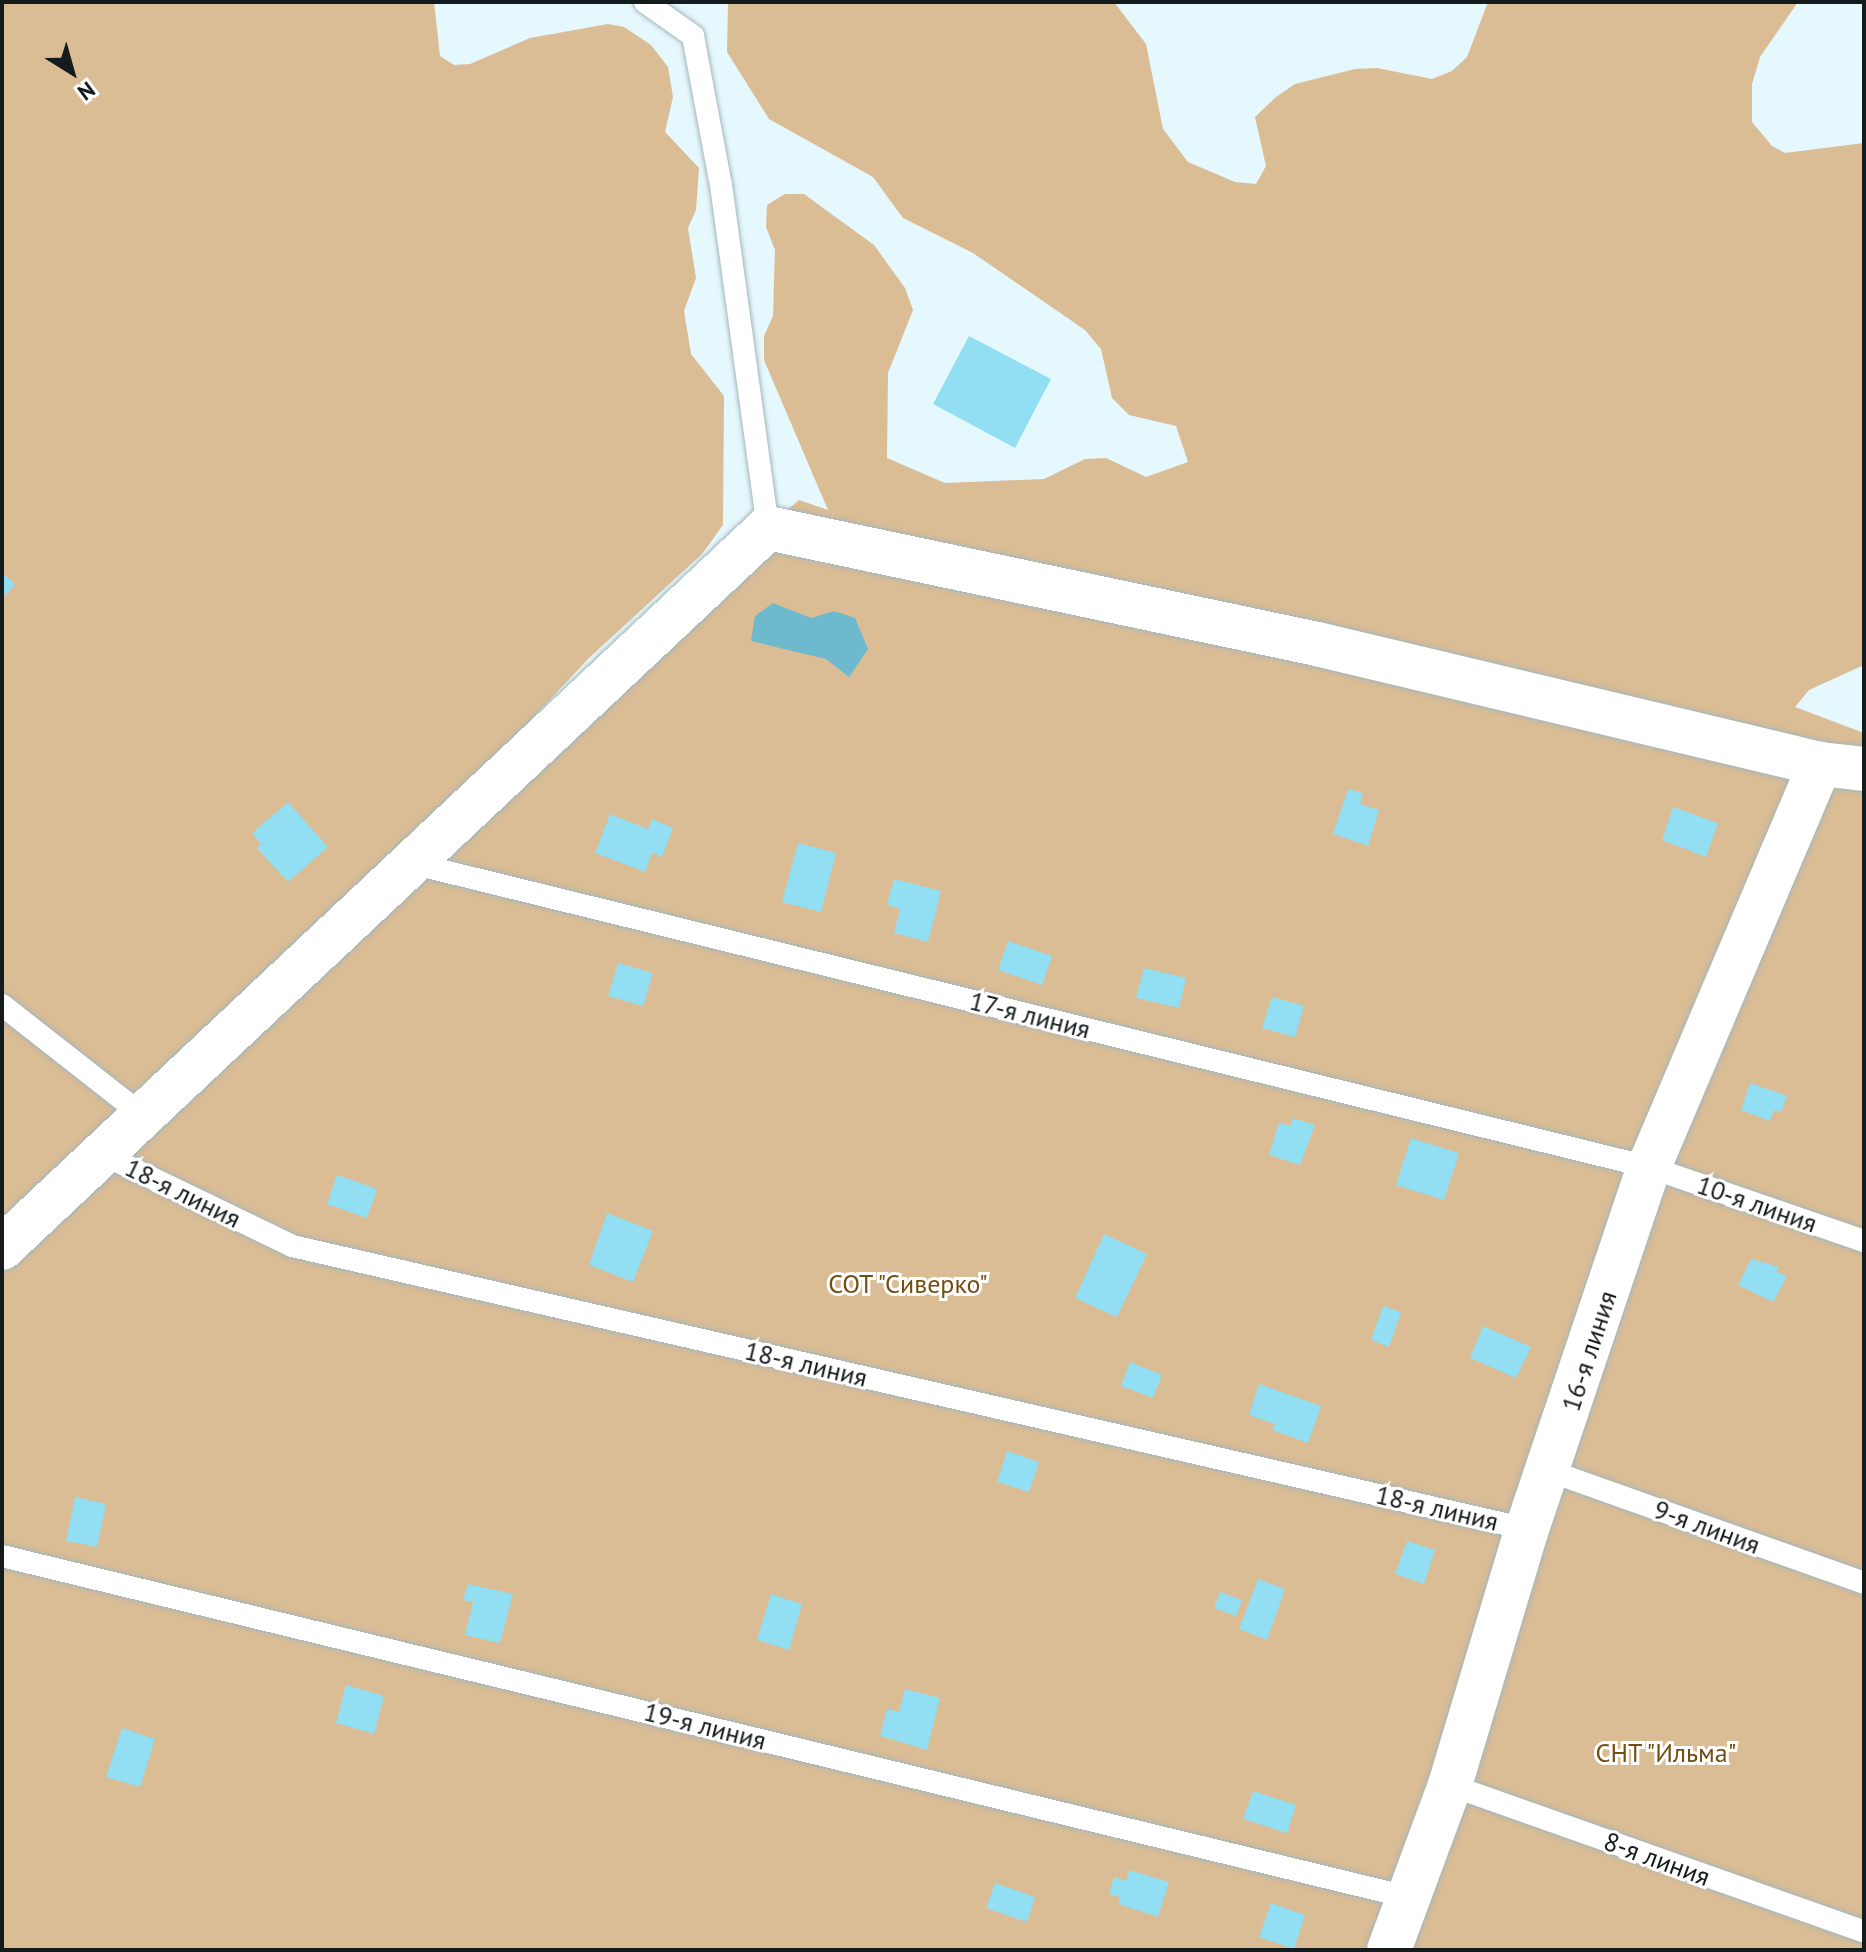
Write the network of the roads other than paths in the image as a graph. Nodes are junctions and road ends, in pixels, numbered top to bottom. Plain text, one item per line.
1 (645, 2) edge
2 (768, 528) junction
3 (1820, 764) junction
4 (1864, 769) edge
5 (411, 863) junction
6 (2, 1005) edge
7 (141, 1114) junction
8 (100, 1153) junction
9 (1649, 1167) junction
10 (1864, 1241) edge
11 (2, 1248) edge
12 (1550, 1471) junction
13 (1527, 1529) junction
14 (2, 1556) edge
15 (1864, 1583) edge
16 (1450, 1785) junction
17 (1407, 1897) junction
18 (1864, 1932) edge
19 (1389, 1950) edge

1 - 2 lane
2 - 3 street
2 - 5 street
3 - 4 street
3 - 9 street, 16-я линия
5 - 7 street
5 - 9 lane, 17-я линия
6 - 7 lane
7 - 8 street
8 - 11 street
8 - 13 lane, 18-я линия
9 - 10 lane, 10-я линия
9 - 12 street, 16-я линия
12 - 13 street, 16-я линия
12 - 15 lane, 9-я линия
13 - 16 street, 16-я линия
14 - 17 lane, 19-я линия
16 - 17 street, 16-я линия
16 - 18 lane, 8-я линия
17 - 19 street, 16-я линия

